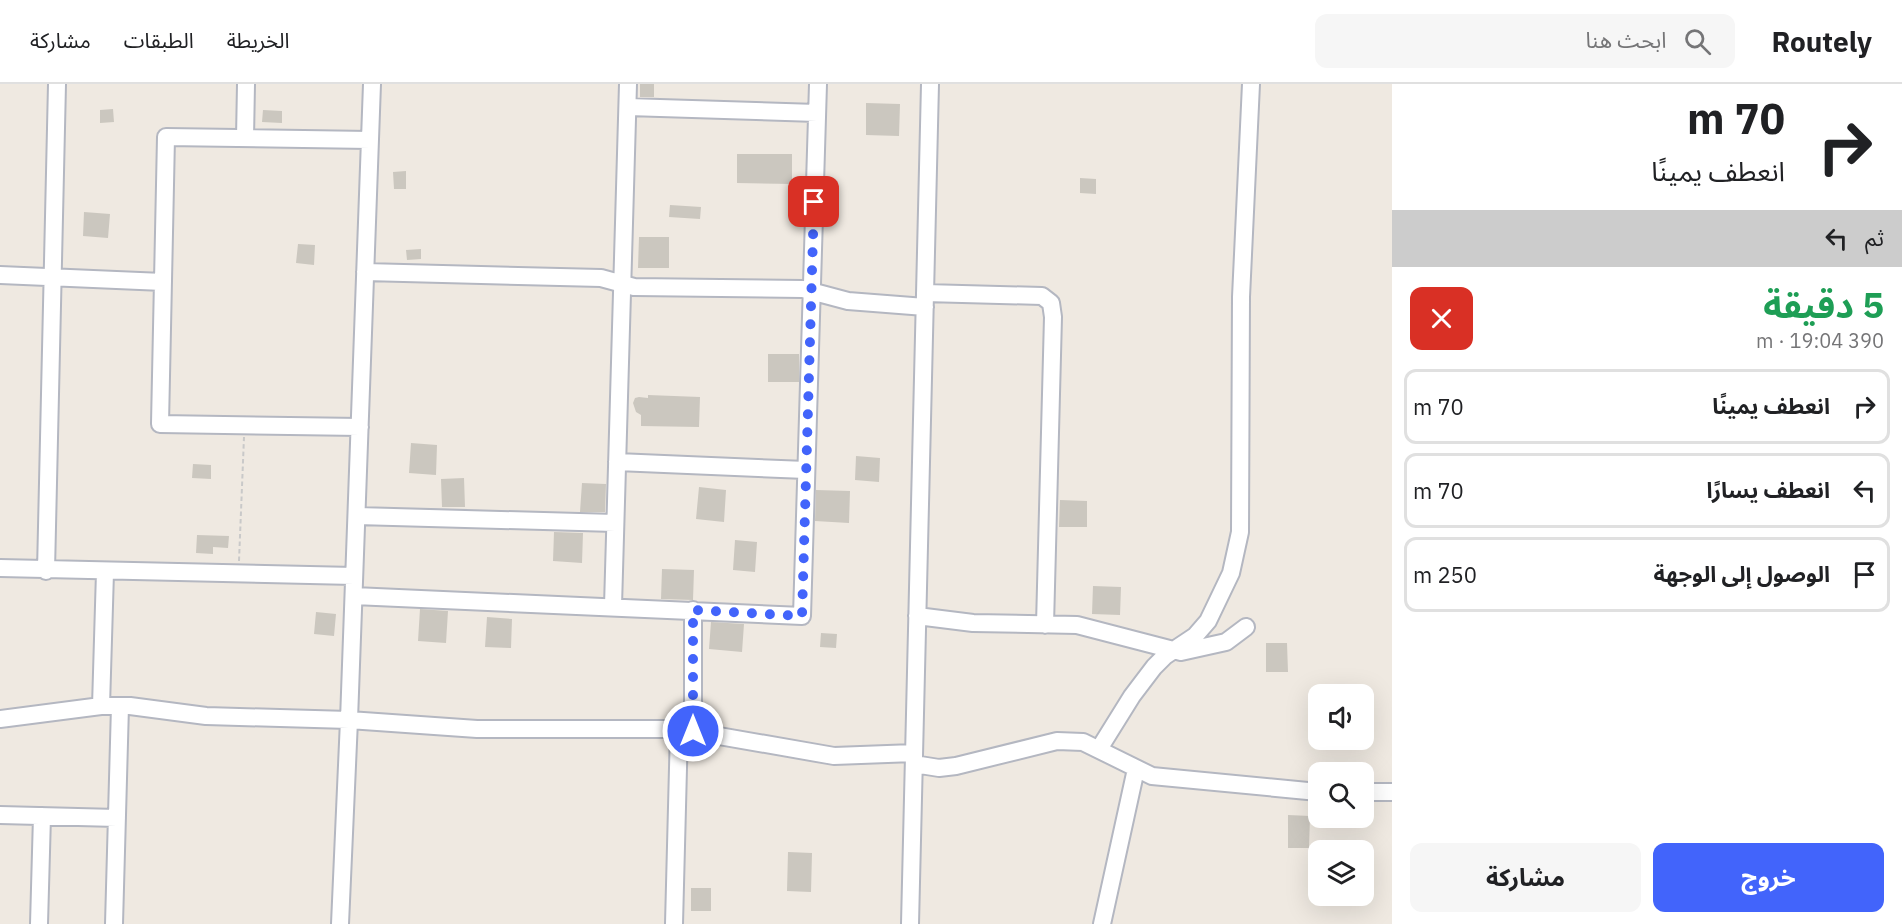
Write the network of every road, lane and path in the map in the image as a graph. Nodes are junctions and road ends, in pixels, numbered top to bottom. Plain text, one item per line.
1 (57, 84) edge
2 (246, 84) edge
3 (372, 84) edge
4 (628, 84) edge
5 (818, 84) edge
6 (930, 84) edge
7 (1251, 84) edge
8 (628, 107) junction
9 (817, 113) junction
10 (245, 138) junction
11 (370, 140) junction
12 (365, 272) junction
13 (0, 275) edge
14 (52, 277) junction
15 (163, 282) junction
16 (622, 284) junction
17 (812, 291) junction
18 (925, 300) junction
19 (244, 426) junction
20 (360, 427) junction
21 (617, 462) junction
22 (806, 470) junction
23 (357, 516) junction
24 (615, 523) junction
25 (0, 568) edge
26 (46, 571) junction
27 (105, 572) junction
28 (239, 574) junction
29 (354, 576) junction
30 (354, 596) junction
31 (613, 606) junction
32 (693, 610) junction
33 (917, 616) junction
34 (1045, 625) junction
35 (1246, 627) dead end
36 (1173, 650) junction
37 (101, 706) junction
38 (120, 706) junction
39 (0, 718) edge
40 (349, 720) junction
41 (686, 730) junction
42 (1099, 749) junction
43 (914, 759) junction
44 (1136, 768) junction
45 (1308, 791) edge
46 (1374, 792) edge
47 (1392, 792) edge
48 (0, 816) edge
49 (42, 816) junction
50 (117, 818) junction
51 (39, 924) edge
52 (114, 924) edge
53 (340, 924) edge
54 (674, 924) edge
55 (910, 924) edge
56 (1102, 924) edge

1 - 14 street
2 - 10 street
3 - 11 street
4 - 8 street
5 - 9 street
6 - 18 street
7 - 36 street
8 - 9 street
8 - 16 street
9 - 17 street
10 - 11 street
10 - 15 street
11 - 12 street
12 - 16 street
12 - 20 street
13 - 14 street
14 - 15 street
14 - 26 street
15 - 19 street
16 - 17 street
16 - 21 street
17 - 18 street
17 - 22 street
18 - 33 street
18 - 34 street
19 - 20 street
19 - 28 path
20 - 23 street
21 - 22 street
21 - 24 street
22 - 32 street
23 - 24 street
23 - 29 street
24 - 31 street
25 - 26 street
26 - 27 street
27 - 28 street
27 - 37 street
28 - 29 street
29 - 30 street
30 - 31 street
30 - 40 street
31 - 32 street
32 - 41 street
33 - 34 street
33 - 43 street
34 - 36 street
35 - 36 street
36 - 42 street
37 - 38 street
37 - 39 street
38 - 40 street
38 - 50 street
40 - 41 street
40 - 53 street
41 - 43 street
41 - 54 street
42 - 43 street
42 - 44 street
43 - 55 street
44 - 45 street
44 - 56 street
46 - 47 street
48 - 49 street
49 - 50 street
49 - 51 street
50 - 52 street

